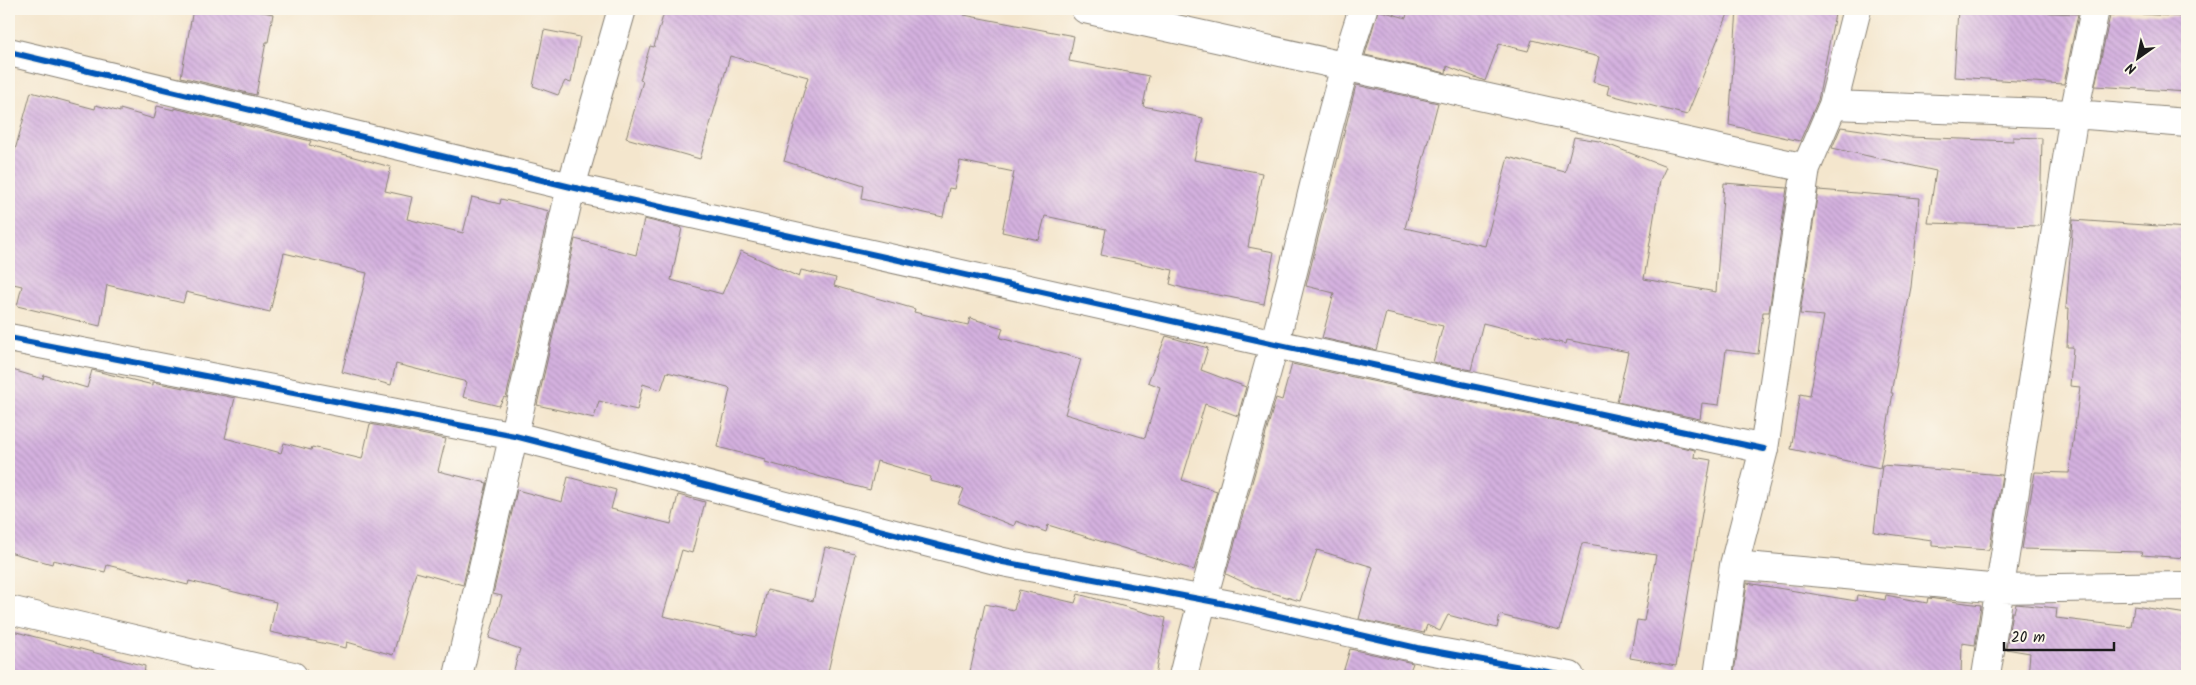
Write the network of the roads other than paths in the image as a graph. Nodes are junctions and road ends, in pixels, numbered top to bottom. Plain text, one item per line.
1 (622, 9) edge
2 (1085, 9) edge
3 (1363, 9) edge
4 (1857, 9) edge
5 (2095, 9) edge
6 (9, 52) edge
7 (1344, 66) junction
8 (1833, 105) junction
9 (2074, 114) junction
10 (2187, 123) edge
11 (1806, 168) junction
12 (571, 187) junction
13 (9, 338) edge
14 (1274, 344) junction
15 (515, 436) junction
16 (1764, 449) junction
17 (1734, 565) junction
18 (2187, 586) edge
19 (2001, 589) junction
20 (1201, 600) junction
21 (9, 610) edge
22 (293, 676) edge
23 (458, 676) edge
24 (1183, 676) edge
25 (1570, 676) edge
26 (1718, 676) edge
27 (1986, 676) edge

1 - 12 street
2 - 7 street
3 - 7 street
4 - 8 street
5 - 9 street
6 - 12 street
7 - 11 street
7 - 14 street
8 - 9 street
8 - 11 street
9 - 10 street
9 - 19 street
11 - 16 street
12 - 14 street
12 - 15 street
13 - 15 street
14 - 16 street
14 - 20 street
15 - 20 street
15 - 23 street
16 - 17 street
17 - 19 street
17 - 26 street
18 - 19 street
19 - 27 street
20 - 24 street
20 - 25 street
21 - 22 street

